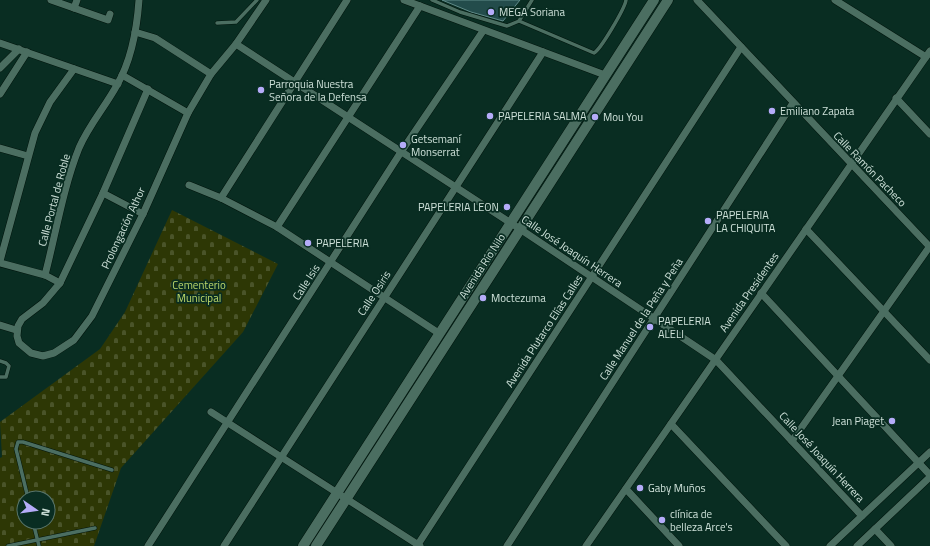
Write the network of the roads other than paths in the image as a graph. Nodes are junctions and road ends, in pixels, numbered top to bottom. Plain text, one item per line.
1 (51, 0) edge
2 (77, 0) edge
3 (139, 0) edge
4 (257, 0) edge
5 (266, 0) edge
6 (347, 0) edge
7 (404, 0) edge
8 (432, 0) edge
9 (532, 0) edge
10 (626, 0) edge
11 (654, 0) edge
12 (668, 0) edge
13 (697, 0) edge
14 (835, 0) edge
15 (420, 6) junction
16 (74, 8) junction
17 (110, 14) dead end
18 (519, 21) junction
19 (217, 23) dead end
20 (483, 31) junction
21 (135, 32) junction
22 (0, 42) edge
23 (236, 44) junction
24 (741, 47) junction
25 (19, 49) junction
26 (27, 52) junction
27 (543, 52) junction
28 (928, 54) edge
29 (0, 68) edge
30 (74, 69) junction
31 (211, 74) junction
32 (122, 75) junction
33 (605, 75) junction
34 (294, 83) junction
35 (118, 84) junction
36 (148, 89) junction
37 (0, 94) edge
38 (896, 98) junction
39 (793, 103) junction
40 (188, 113) junction
41 (347, 117) junction
42 (930, 134) edge
43 (0, 148) edge
44 (401, 152) junction
45 (28, 156) junction
46 (850, 164) junction
47 (189, 185) dead end
48 (456, 187) junction
49 (103, 194) junction
50 (221, 198) junction
51 (143, 214) junction
52 (516, 226) junction
53 (277, 227) junction
54 (806, 228) junction
55 (930, 247) edge
56 (0, 262) edge
57 (331, 263) junction
58 (45, 275) junction
59 (592, 277) junction
60 (60, 283) junction
61 (761, 293) junction
62 (384, 298) junction
63 (884, 312) junction
64 (654, 318) junction
65 (0, 325) edge
66 (16, 330) junction
67 (440, 334) junction
68 (716, 360) junction
69 (930, 360) edge
70 (0, 361) edge
71 (838, 376) junction
72 (0, 377) edge
73 (211, 412) dead end
74 (228, 423) junction
75 (671, 424) junction
76 (792, 441) junction
77 (930, 452) edge
78 (283, 457) junction
79 (919, 463) junction
80 (112, 470) dead end
81 (930, 476) edge
82 (626, 489) junction
83 (26, 490) edge
84 (338, 492) junction
85 (346, 498) junction
86 (862, 516) junction
87 (94, 528) dead end
88 (875, 529) junction
89 (35, 530) edge
90 (38, 539) junction
91 (8, 546) edge
92 (39, 546) edge
93 (148, 546) edge
94 (224, 546) edge
95 (303, 546) edge
96 (316, 546) edge
97 (418, 546) edge
98 (507, 546) edge
99 (586, 546) edge
100 (679, 546) edge
101 (786, 546) edge
102 (830, 546) edge
103 (857, 546) edge
104 (891, 546) edge

1 - 16 street
2 - 16 street
3 - 21 street, Calle Portal de Roble
4 - 19 lane
5 - 23 street, Prolongación Athor
6 - 34 street
7 - 15 street
8 - 18 lane
9 - 18 lane
10 - 18 lane
11 - 33 main road, Avenida Río Nilo
12 - 52 main road, Avenida Río Nilo
13 - 24 street, Calle Ramón Pacheco
14 - 28 street
15 - 20 street
15 - 41 street
16 - 17 street
20 - 27 street
20 - 44 street, Calle Isis
21 - 31 street
21 - 32 street, Calle Portal de Roble
22 - 25 street
23 - 31 street, Prolongación Athor
23 - 34 street, Calle José Joaquín Herrera
24 - 39 street, Calle Ramón Pacheco
24 - 59 street, Avenida Plutarco Elías Calles
25 - 26 street
25 - 29 street
26 - 30 street
26 - 37 street
27 - 33 street
27 - 48 street, Calle Osiris
28 - 38 street, Avenida Presidentes
30 - 35 street
30 - 45 street
31 - 40 street, Prolongación Athor
32 - 35 street, Calle Portal de Roble
32 - 36 street
33 - 52 main road, Avenida Río Nilo
34 - 41 street, Calle José Joaquín Herrera
34 - 50 street
35 - 58 street, Calle Portal de Roble
36 - 40 street
36 - 49 street
38 - 42 street
38 - 46 street, Avenida Presidentes
39 - 46 street, Calle Ramón Pacheco
39 - 64 street, Calle Manuel de la Peña y Peña
40 - 51 street, Prolongación Athor
41 - 44 street, Calle José Joaquín Herrera
41 - 53 street
43 - 45 street
44 - 48 street, Calle José Joaquín Herrera
44 - 57 street, Calle Isis
45 - 56 street
46 - 54 street, Avenida Presidentes
46 - 55 street, Calle Ramón Pacheco
47 - 50 street
48 - 52 street, Calle José Joaquín Herrera
48 - 62 street, Calle Osiris
49 - 51 street
49 - 60 street
50 - 53 street
51 - 66 street, Prolongación Athor
52 - 59 street, Calle José Joaquín Herrera
52 - 67 main road, Avenida Río Nilo
52 - 85 main road, Avenida Río Nilo
53 - 57 street
54 - 61 street, Avenida Presidentes
54 - 63 street
55 - 63 street
56 - 58 street
57 - 62 street
57 - 74 street, Calle Isis
58 - 60 street
59 - 64 street, Calle José Joaquín Herrera
59 - 97 street, Avenida Plutarco Elías Calles
60 - 66 street
61 - 68 street, Avenida Presidentes
61 - 71 street
62 - 67 street
62 - 78 street, Calle Osiris
63 - 69 street
63 - 71 street
64 - 68 street, Calle José Joaquín Herrera
64 - 98 street, Calle Manuel de la Peña y Peña
65 - 66 street
67 - 84 main road, Avenida Río Nilo
68 - 75 street, Avenida Presidentes
68 - 76 street, Calle José Joaquín Herrera
70 - 72 lane
71 - 76 street
71 - 79 street
73 - 74 street
74 - 78 street
74 - 93 street, Calle Isis
75 - 82 street, Avenida Presidentes
75 - 101 street
76 - 86 street, Calle José Joaquín Herrera
77 - 79 street
78 - 84 street
78 - 94 street, Calle Osiris
79 - 81 street
79 - 86 street
80 - 83 lane
81 - 88 street
82 - 99 street, Avenida Presidentes
82 - 100 street
84 - 85 street
84 - 95 main road, Avenida Río Nilo
85 - 96 main road, Avenida Río Nilo
85 - 97 street
86 - 102 street
87 - 90 lane
88 - 103 street
88 - 104 street
89 - 90 lane
90 - 91 lane
90 - 92 lane

